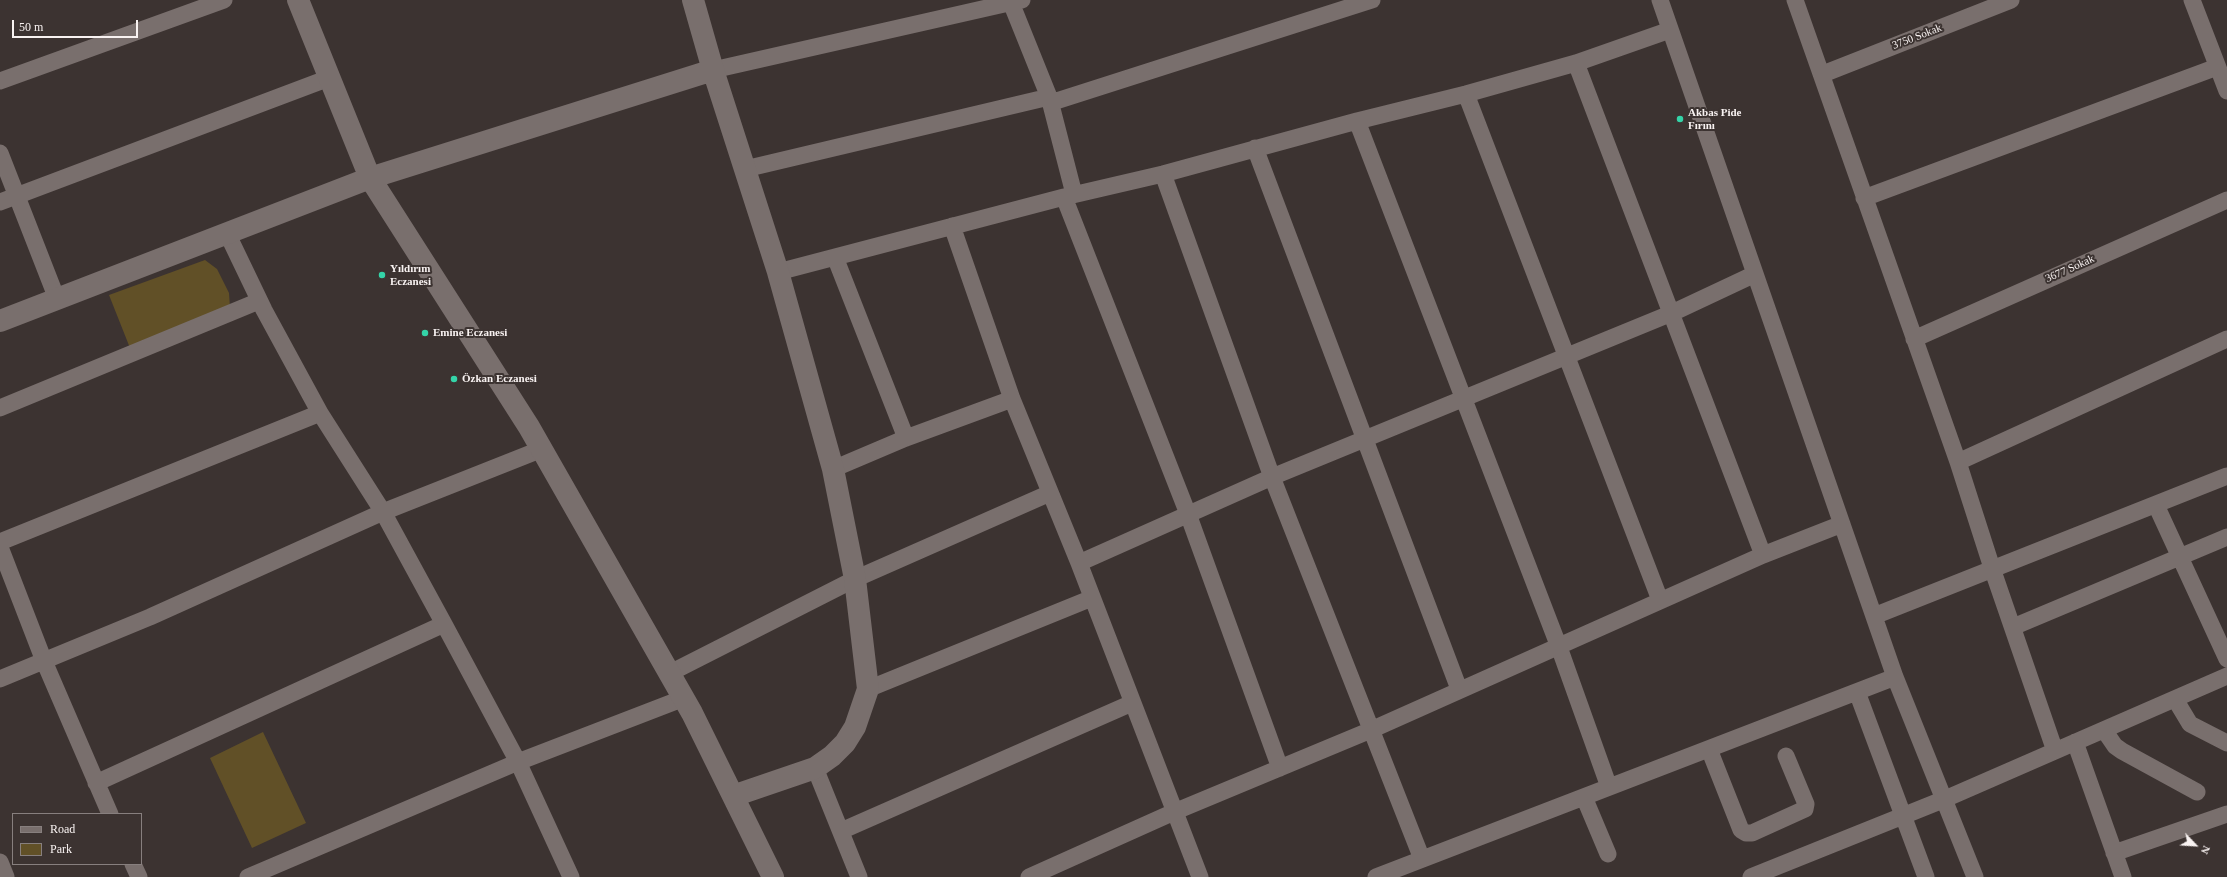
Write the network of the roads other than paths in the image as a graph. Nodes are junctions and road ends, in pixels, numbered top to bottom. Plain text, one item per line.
1 (224, 0) edge
2 (298, 0) edge
3 (693, 0) edge
4 (1372, 0) edge
5 (1660, 0) edge
6 (1795, 0) edge
7 (2011, 0) edge
8 (2192, 0) edge
9 (1014, 1) edge
10 (1670, 30) junction
11 (1576, 63) junction
12 (2217, 67) junction
13 (713, 70) junction
14 (1823, 74) junction
15 (330, 78) junction
16 (0, 81) edge
17 (2227, 91) edge
18 (1466, 94) junction
19 (1050, 100) junction
20 (1357, 121) junction
21 (1255, 148) junction
22 (0, 153) edge
23 (745, 169) junction
24 (1163, 174) junction
25 (370, 178) junction
26 (1069, 195) junction
27 (18, 196) junction
28 (1864, 198) junction
29 (2227, 200) edge
30 (0, 202) edge
31 (952, 226) junction
32 (228, 233) junction
33 (835, 257) junction
34 (778, 272) junction
35 (1755, 274) junction
36 (57, 299) junction
37 (259, 300) junction
38 (1672, 313) junction
39 (0, 321) edge
40 (1914, 339) junction
41 (2227, 339) edge
42 (1567, 355) junction
43 (1464, 398) junction
44 (1012, 399) junction
45 (0, 408) edge
46 (320, 413) junction
47 (906, 438) junction
48 (1365, 440) junction
49 (542, 449) junction
50 (1958, 462) junction
51 (833, 469) junction
52 (2227, 476) edge
53 (1272, 477) junction
54 (1050, 493) junction
55 (2156, 505) junction
56 (383, 512) junction
57 (1188, 514) junction
58 (1842, 524) junction
59 (2227, 537) edge
60 (0, 542) edge
61 (0, 547) edge
62 (1763, 555) junction
63 (2180, 557) junction
64 (1079, 563) junction
65 (1992, 571) junction
66 (855, 579) junction
67 (1092, 598) junction
68 (1660, 600) junction
69 (1874, 616) junction
70 (444, 624) junction
71 (2014, 627) junction
72 (1559, 647) junction
73 (2227, 659) edge
74 (44, 661) junction
75 (670, 673) junction
76 (2227, 676) edge
77 (1895, 677) junction
78 (0, 679) edge
79 (868, 689) junction
80 (1459, 689) junction
81 (1857, 692) junction
82 (684, 698) junction
83 (2175, 699) junction
84 (1132, 702) junction
85 (1371, 730) junction
86 (2104, 730) junction
87 (2075, 742) junction
88 (2227, 743) edge
89 (1709, 749) junction
90 (2055, 751) junction
91 (1786, 756) dead end
92 (518, 762) junction
93 (815, 768) junction
94 (1280, 768) junction
95 (96, 783) junction
96 (1609, 787) junction
97 (2197, 792) dead end
98 (733, 796) junction
99 (1584, 797) junction
100 (1945, 799) junction
101 (1174, 812) junction
102 (110, 813) edge
103 (2227, 814) edge
104 (1902, 817) junction
105 (841, 831) junction
106 (2114, 853) junction
107 (1608, 854) dead end
108 (1422, 859) junction
109 (0, 862) edge
110 (133, 865) edge
111 (1404, 872) edge
112 (1772, 873) edge
113 (254, 876) edge
114 (6, 877) edge
115 (138, 877) edge
116 (571, 877) edge
117 (774, 877) edge
118 (860, 877) edge
119 (1029, 877) edge
120 (1200, 877) edge
121 (1376, 877) edge
122 (1751, 877) edge
123 (1926, 877) edge
124 (1975, 877) edge
125 (2123, 877) edge

1 - 16 street
2 - 15 main road
3 - 13 main road
4 - 19 street
5 - 10 street
6 - 14 street
7 - 14 street, 3750 Sokak
8 - 12 street
9 - 13 street
9 - 19 street
10 - 11 street
10 - 35 street
11 - 18 street
11 - 38 street
12 - 17 street
12 - 28 street
13 - 23 main road
13 - 25 main road
14 - 28 street
15 - 25 main road
15 - 27 street
18 - 20 street
18 - 42 street
19 - 23 street
19 - 26 street
20 - 21 street
20 - 43 street
21 - 24 street
21 - 48 street
22 - 27 street
23 - 34 main road
24 - 26 street
24 - 53 street
25 - 32 main road
25 - 49 main road
26 - 31 street
26 - 57 street
27 - 30 street
27 - 36 street
28 - 40 street
29 - 40 street, 3677 Sokak
31 - 33 street
31 - 44 street
32 - 36 main road
32 - 37 street
33 - 34 street
33 - 47 street
34 - 51 main road
35 - 38 street
35 - 58 street
36 - 39 main road
37 - 45 street
37 - 46 street
38 - 42 street
38 - 62 street
40 - 50 street
41 - 50 street
42 - 43 street
42 - 68 street
43 - 48 street
43 - 72 street
44 - 47 street
44 - 54 street
46 - 56 street
46 - 60 street
47 - 51 street
48 - 53 street
48 - 80 street
49 - 56 street
49 - 75 main road
50 - 65 street
51 - 66 main road
52 - 55 street
53 - 57 street
53 - 85 street
54 - 64 street
54 - 66 street
55 - 63 street
55 - 65 street
56 - 70 street
56 - 74 street
57 - 64 street
57 - 94 street
58 - 62 street
58 - 69 street
59 - 63 street
61 - 74 street
62 - 68 street
63 - 71 street
63 - 73 street
64 - 67 street
65 - 69 street
65 - 71 street
66 - 75 street
66 - 79 main road
67 - 79 street
67 - 84 street
68 - 72 street
69 - 77 street
70 - 92 street
70 - 95 street
71 - 90 street
72 - 80 street
72 - 96 street
74 - 78 street
74 - 95 street
75 - 82 main road
76 - 83 street
77 - 81 street
77 - 100 street
79 - 93 main road
80 - 85 street
81 - 89 street
81 - 104 street
82 - 92 street
82 - 98 main road
83 - 86 street
83 - 88 street
84 - 101 street
84 - 105 street
85 - 94 street
85 - 108 street
86 - 87 street
86 - 97 street
87 - 90 street
87 - 106 street
89 - 91 street
89 - 96 street
90 - 100 street
92 - 113 street
92 - 116 street
93 - 98 main road
93 - 105 street
94 - 101 street
95 - 102 street
96 - 99 street
98 - 117 main road
99 - 107 street
99 - 108 street
100 - 104 street
100 - 124 street
101 - 119 street
101 - 120 street
103 - 106 street
104 - 112 street
104 - 123 street
105 - 118 street
106 - 125 street
108 - 111 street
109 - 114 street
110 - 115 street
111 - 121 street
112 - 122 street

